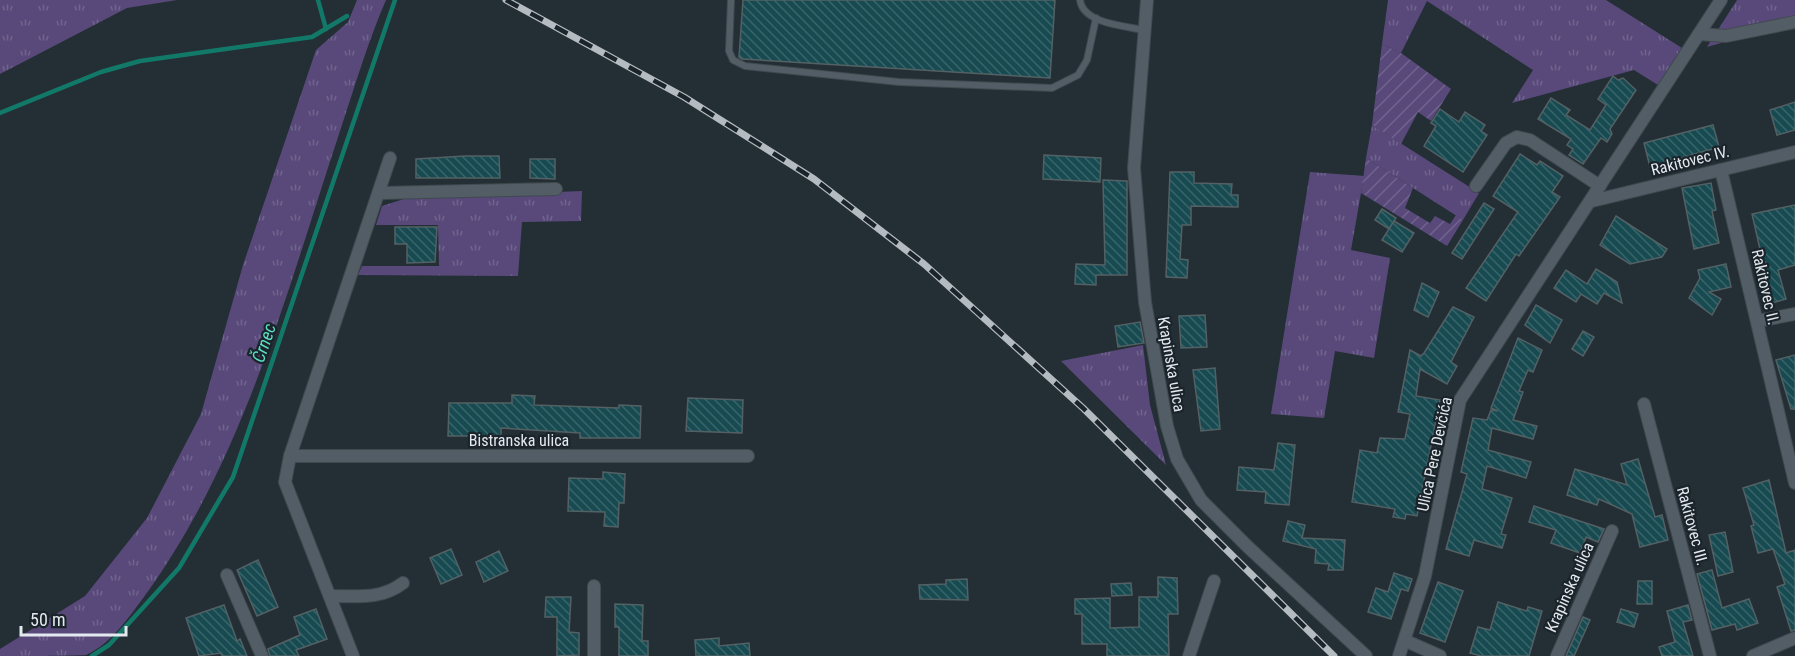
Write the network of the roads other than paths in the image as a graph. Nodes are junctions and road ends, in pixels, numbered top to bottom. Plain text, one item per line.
1 (731, 0) edge
2 (1080, 0) edge
3 (1147, 0) edge
4 (1721, 0) edge
5 (1096, 18) junction
6 (1795, 22) edge
7 (1145, 30) junction
8 (1699, 34) junction
9 (1795, 152) edge
10 (390, 158) dead end
11 (1721, 170) junction
12 (1476, 186) dead end
13 (1600, 186) junction
14 (556, 189) dead end
15 (381, 193) junction
16 (1592, 201) junction
17 (1795, 314) edge
18 (1758, 321) junction
19 (1644, 404) dead end
20 (290, 456) junction
21 (748, 456) dead end
22 (1795, 483) edge
23 (1612, 531) dead end
24 (227, 575) dead end
25 (1214, 581) dead end
26 (403, 583) dead end
27 (594, 586) dead end
28 (330, 597) junction
29 (1795, 638) edge
30 (1406, 641) junction
31 (1761, 654) edge
32 (262, 656) edge
33 (353, 656) edge
34 (594, 656) edge
35 (1189, 656) edge
36 (1365, 656) edge
37 (1400, 656) edge
38 (1440, 656) edge
39 (1557, 656) edge
40 (1710, 656) edge

1 - 5 lane
2 - 5 lane
3 - 7 street, Krapinska ulica
4 - 8 street, Ulica Pere Devčića
5 - 7 lane
6 - 8 street
7 - 36 street, Krapinska ulica
8 - 13 street, Ulica Pere Devčića
9 - 11 street, Rakitovec IV.
10 - 15 street
11 - 16 street, Rakitovec IV.
11 - 18 street, Rakitovec II.
12 - 13 street
13 - 16 street, Ulica Pere Devčića
14 - 15 street
15 - 20 street
16 - 30 street, Ulica Pere Devčića
17 - 18 street
18 - 22 street, Rakitovec II.
19 - 40 street, Rakitovec III.
20 - 21 street, Bistranska ulica
20 - 28 street
23 - 39 street, Krapinska ulica
24 - 32 street
25 - 35 street
26 - 28 street
27 - 34 street
28 - 33 street
29 - 31 street
30 - 37 street, Ulica Pere Devčića
30 - 38 street

